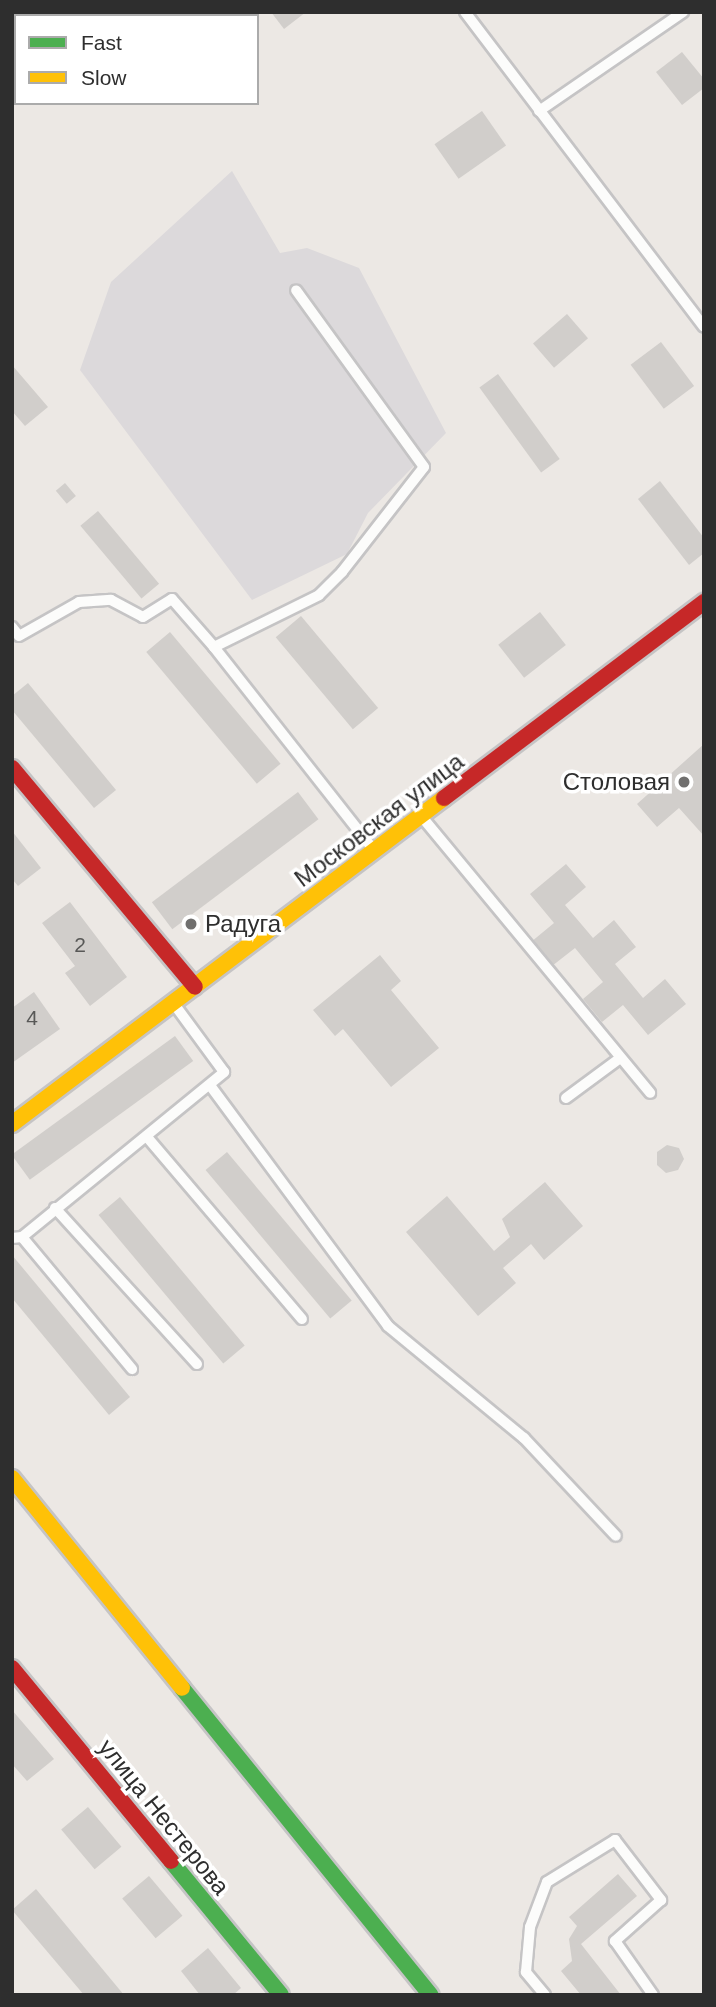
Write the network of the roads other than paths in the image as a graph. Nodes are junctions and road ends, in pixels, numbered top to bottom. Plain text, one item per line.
1 (465, 12) edge
2 (684, 12) edge
3 (539, 111) junction
4 (296, 290) dead end
5 (704, 327) edge
6 (704, 601) edge
7 (14, 635) edge
8 (214, 647) junction
9 (12, 768) edge
10 (422, 816) junction
11 (375, 851) junction
12 (195, 987) junction
13 (173, 1003) junction
14 (620, 1058) junction
15 (212, 1088) junction
16 (650, 1093) dead end
17 (566, 1098) dead end
18 (12, 1124) edge
19 (147, 1137) junction
20 (55, 1208) junction
21 (17, 1238) edge
22 (302, 1319) dead end
23 (197, 1364) dead end
24 (132, 1369) dead end
25 (12, 1478) edge
26 (616, 1536) dead end
27 (12, 1668) edge
28 (281, 1995) edge
29 (431, 1995) edge
30 (545, 1995) edge
31 (653, 1995) edge

1 - 3 lane
2 - 3 lane
3 - 5 lane
4 - 8 lane
6 - 10 main road, Московская улица
7 - 8 lane
8 - 11 lane
9 - 12 main road
10 - 11 main road, Московская улица
10 - 14 lane
11 - 12 main road, Московская улица
12 - 13 main road, Московская улица
13 - 15 lane
13 - 18 main road, Московская улица
14 - 16 lane
14 - 17 lane
15 - 19 lane
15 - 26 lane
19 - 20 lane
19 - 22 lane
20 - 21 lane
20 - 23 lane
21 - 24 lane
25 - 29 main road
27 - 28 main road, улица Нестерова
30 - 31 lane

